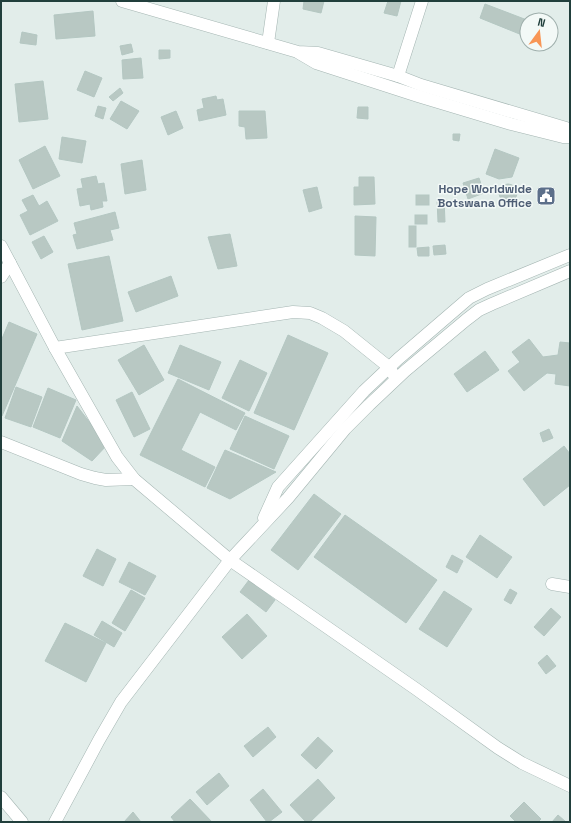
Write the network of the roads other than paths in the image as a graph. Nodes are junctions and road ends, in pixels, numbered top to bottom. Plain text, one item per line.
1 (122, 1) edge
2 (274, 1) edge
3 (422, 1) edge
4 (268, 43) junction
5 (298, 52) junction
6 (398, 76) junction
7 (420, 90) junction
8 (512, 118) junction
9 (570, 131) edge
10 (570, 137) edge
11 (1, 246) edge
12 (570, 255) edge
13 (10, 263) junction
14 (570, 271) edge
15 (1, 277) edge
16 (54, 348) junction
17 (390, 368) junction
18 (396, 379) junction
19 (1, 442) edge
20 (134, 479) junction
21 (261, 527) junction
22 (230, 560) junction
23 (552, 584) dead end
24 (570, 587) edge
25 (570, 786) edge
26 (1, 797) edge
27 (22, 822) edge
28 (55, 822) edge

1 - 4 street
2 - 4 street
3 - 6 street
4 - 5 street
5 - 6 street
5 - 7 street
6 - 7 street
7 - 8 street
8 - 9 street
8 - 10 street
11 - 13 street
12 - 17 street
13 - 15 street
13 - 16 street
14 - 18 street
16 - 17 street
16 - 20 street
17 - 18 street
17 - 21 street
18 - 21 street
19 - 20 street
20 - 22 street
21 - 22 street
22 - 25 street
22 - 28 street
23 - 24 street
26 - 27 street

